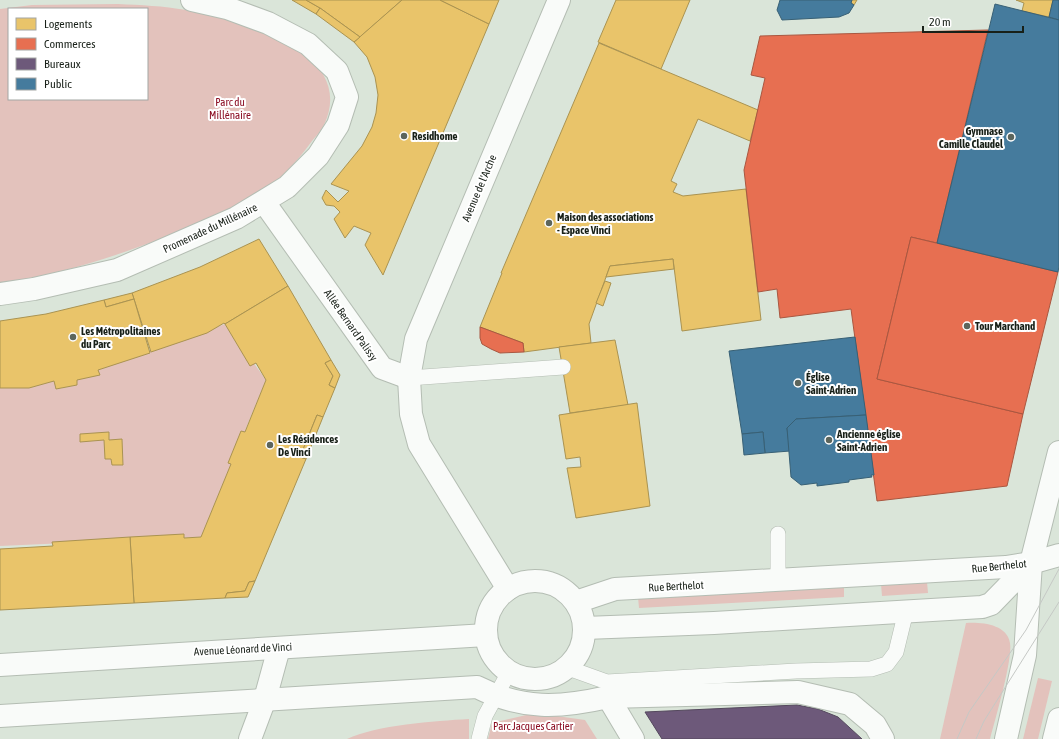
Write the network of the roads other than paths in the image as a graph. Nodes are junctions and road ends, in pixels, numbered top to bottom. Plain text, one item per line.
1 (192, 0) edge
2 (559, 0) edge
3 (264, 202) junction
4 (0, 294) edge
5 (563, 367) dead end
6 (409, 378) junction
7 (1059, 452) edge
8 (778, 534) dead end
9 (1059, 555) edge
10 (1031, 563) junction
11 (778, 581) junction
12 (508, 588) junction
13 (576, 602) junction
14 (906, 611) junction
15 (585, 628) junction
16 (486, 635) junction
17 (279, 648) junction
18 (0, 665) edge
19 (568, 668) junction
20 (509, 672) junction
21 (496, 697) junction
22 (608, 697) junction
23 (265, 699) junction
24 (0, 716) edge
25 (1059, 719) edge
26 (250, 739) edge
27 (479, 739) edge
28 (633, 739) edge
29 (883, 739) edge
30 (1006, 739) edge
31 (1054, 739) edge

1 - 3 street, Promenade du Millénaire
2 - 6 street, Avenue de l'Arche
3 - 4 street, Promenade du Millénaire
3 - 6 street, Allée Bernard Palissy
5 - 6 lane
6 - 12 street
7 - 10 street
8 - 11 lane
9 - 10 street
10 - 11 street, Rue Berthelot
10 - 14 street, Rue Berthelot
10 - 30 street
11 - 13 street, Rue Berthelot
12 - 13 street
12 - 16 street
13 - 15 street
14 - 15 street, Rue Berthelot
14 - 19 lane
15 - 19 street
16 - 17 street, Avenue Léonard de Vinci
16 - 20 street
17 - 18 street, Avenue Léonard de Vinci
17 - 23 street
19 - 20 street
20 - 21 lane
21 - 22 street
21 - 23 street
21 - 27 lane
22 - 28 street
22 - 29 street
23 - 24 street
23 - 26 street
25 - 31 street

